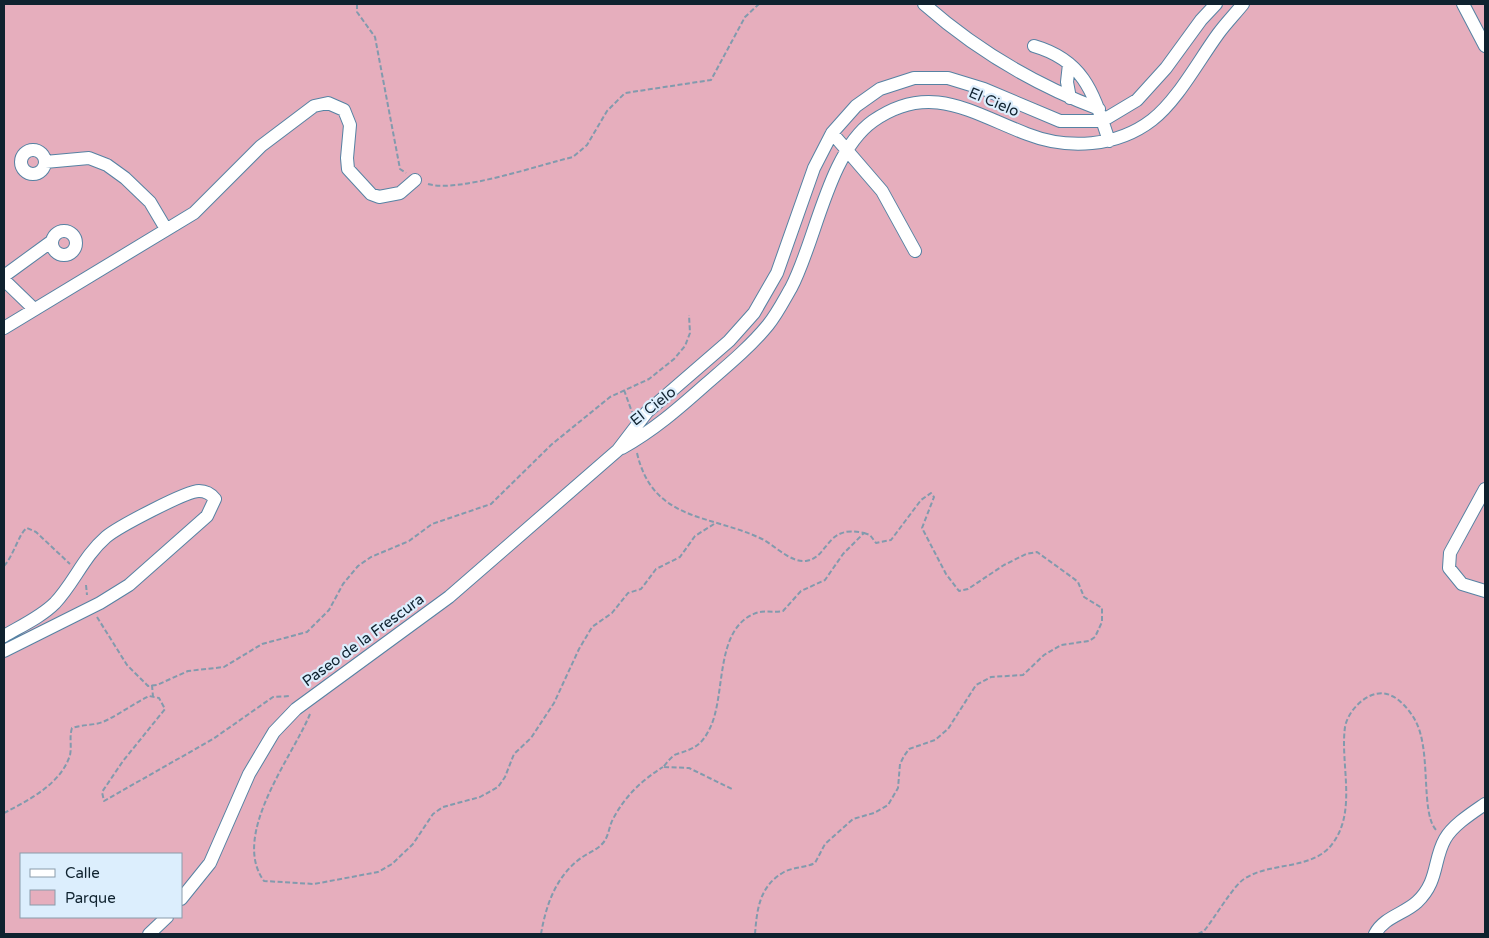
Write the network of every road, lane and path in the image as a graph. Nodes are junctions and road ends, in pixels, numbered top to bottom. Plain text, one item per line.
1 (357, 4) edge
2 (759, 4) edge
3 (924, 4) edge
4 (1216, 4) edge
5 (1243, 4) edge
6 (1463, 4) edge
7 (1034, 46) dead end
8 (1485, 46) edge
9 (1069, 64) junction
10 (1070, 98) junction
11 (1101, 115) junction
12 (832, 133) junction
13 (1109, 141) junction
14 (848, 149) junction
15 (45, 162) dead end
16 (415, 180) junction
17 (166, 228) junction
18 (52, 241) dead end
19 (915, 251) dead end
20 (4, 276) edge
21 (4, 280) edge
22 (34, 308) junction
23 (689, 315) dead end
24 (4, 328) edge
25 (624, 390) junction
26 (636, 433) junction
27 (618, 450) joint
28 (1485, 489) edge
29 (714, 524) junction
30 (864, 533) junction
31 (4, 566) edge
32 (77, 569) junction
33 (1485, 591) edge
34 (92, 606) junction
35 (42, 614) junction
36 (48, 628) junction
37 (4, 636) edge
38 (4, 652) edge
39 (152, 685) junction
40 (153, 697) junction
41 (306, 701) junction
42 (663, 766) junction
43 (734, 790) dead end
44 (1485, 804) edge
45 (4, 813) edge
46 (1445, 839) junction
47 (182, 898) edge
48 (166, 918) edge
49 (149, 934) edge
50 (541, 934) edge
51 (755, 934) edge
52 (1198, 934) edge
53 (1375, 934) edge

1 - 16 path
2 - 16 path
3 - 10 street
4 - 11 street
5 - 13 street, El Cielo
6 - 8 street
7 - 9 street
9 - 10 street
9 - 11 street
10 - 11 street
11 - 12 street, El Cielo
11 - 13 street
12 - 14 street
12 - 26 street, El Cielo
13 - 14 street, El Cielo
14 - 19 street
14 - 26 street, El Cielo
15 - 17 street
16 - 17 street
17 - 22 street
18 - 20 street
21 - 22 street
22 - 24 street
23 - 25 path
25 - 26 path
25 - 39 path
26 - 27 street, El Cielo
26 - 29 path
27 - 41 street, Paseo de la Frescura
28 - 33 street
29 - 30 path
29 - 41 path
30 - 42 path
30 - 51 path
31 - 32 path
32 - 34 path
32 - 34 street
32 - 35 street
34 - 36 street
34 - 39 path
35 - 36 street
35 - 37 street
36 - 38 street
39 - 40 path
40 - 41 path
40 - 45 path
41 - 47 street, Paseo de la Frescura
42 - 43 path
42 - 50 path
44 - 46 street
46 - 52 path
46 - 53 street
48 - 49 street

